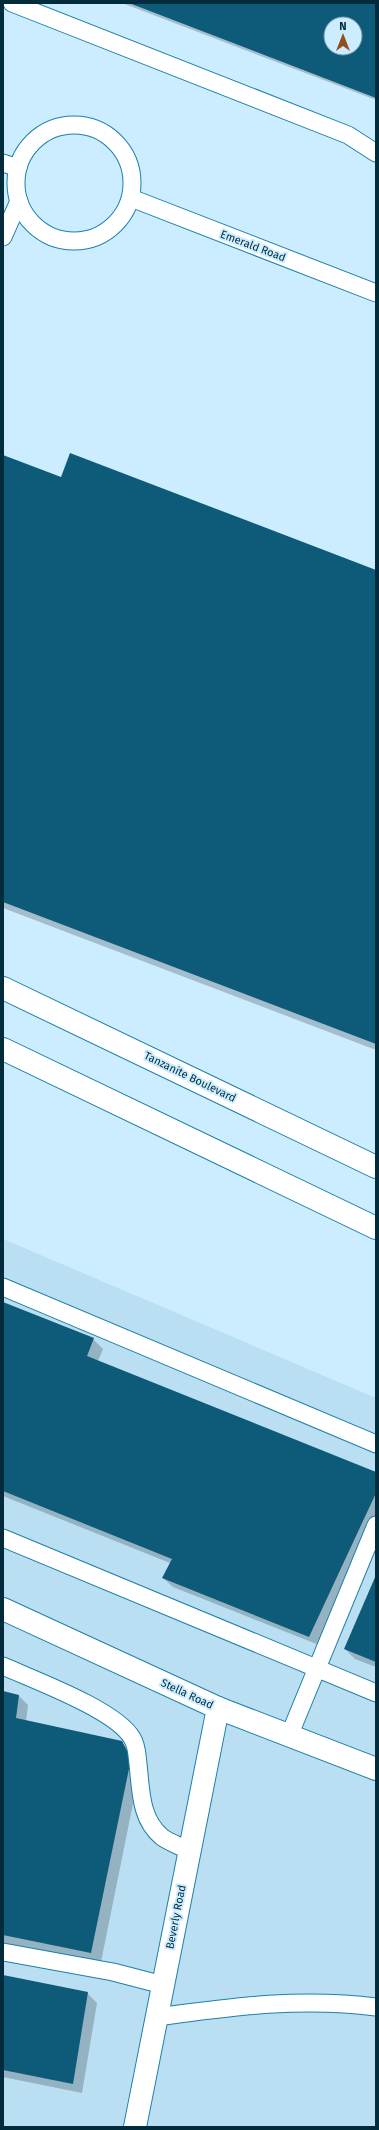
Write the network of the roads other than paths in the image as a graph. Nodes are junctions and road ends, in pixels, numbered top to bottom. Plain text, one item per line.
1 (12, 3) edge
2 (376, 153) edge
3 (11, 165) edge
4 (131, 198) junction
5 (19, 201) junction
6 (3, 237) edge
7 (376, 293) edge
8 (3, 988) edge
9 (3, 1049) edge
10 (376, 1166) edge
11 (376, 1228) edge
12 (3, 1287) edge
13 (376, 1444) edge
14 (376, 1525) edge
15 (3, 1538) edge
16 (3, 1610) edge
17 (3, 1666) edge
18 (317, 1669) junction
19 (376, 1693) edge
20 (218, 1708) junction
21 (289, 1736) junction
22 (376, 1769) edge
23 (189, 1851) junction
24 (3, 1952) edge
25 (163, 1985) junction
26 (376, 2008) edge
27 (157, 2017) junction
28 (135, 2127) edge

1 - 2 lane
3 - 4 lane
3 - 5 lane
4 - 5 lane
4 - 7 lane, Emerald Road
5 - 6 lane
8 - 10 street, Tanzanite Boulevard
9 - 11 street
12 - 13 lane
14 - 18 lane
15 - 18 lane
16 - 20 street, Stella Road
17 - 23 lane
18 - 19 lane
18 - 21 lane
20 - 21 street, Stella Road
20 - 23 street, Beverly Road
21 - 22 street, Stella Road
23 - 25 street, Beverly Road
24 - 25 lane
25 - 27 street, Beverly Road
26 - 27 lane
27 - 28 street, Beverly Road

